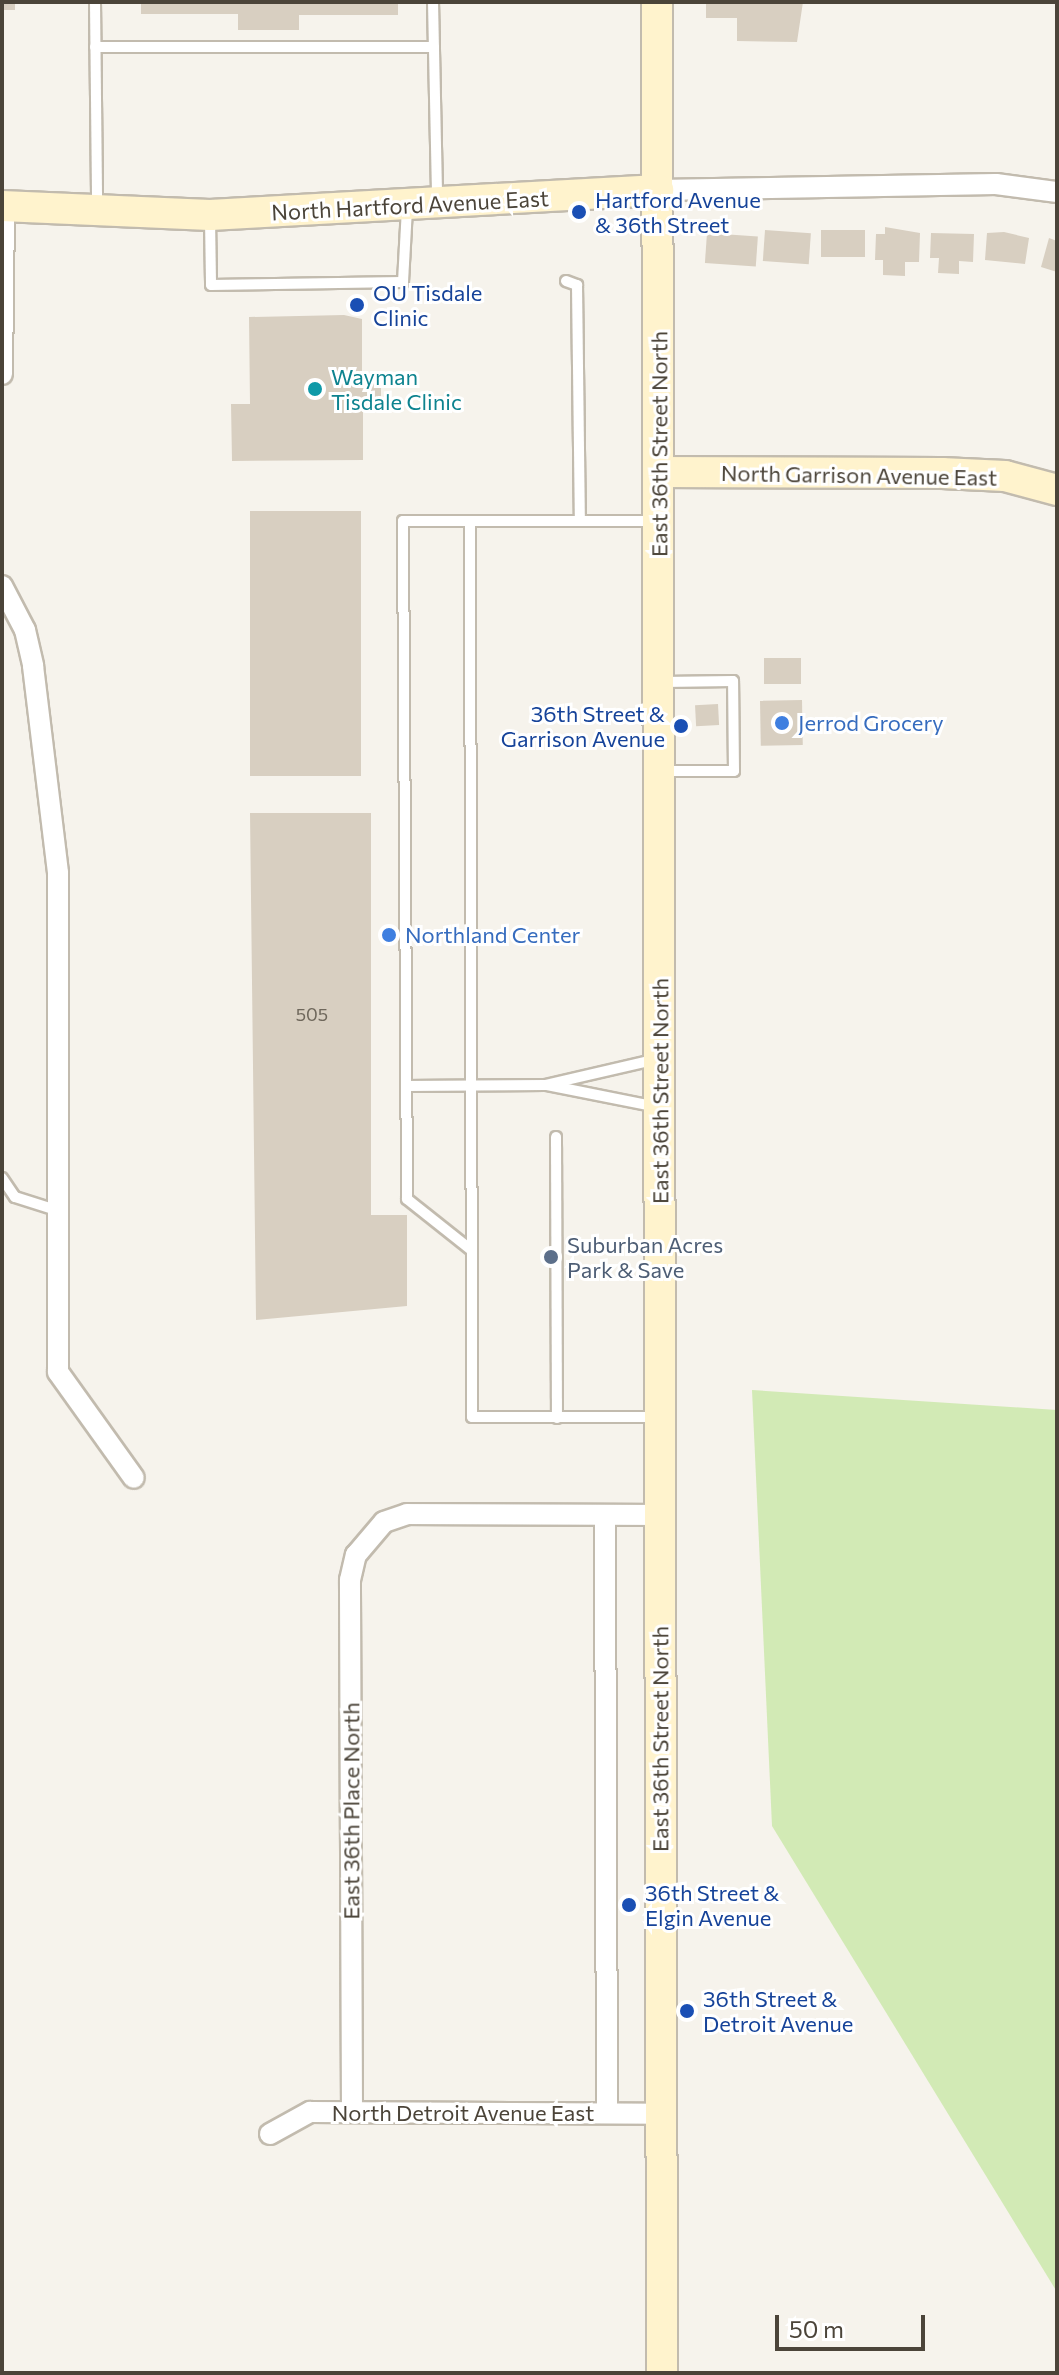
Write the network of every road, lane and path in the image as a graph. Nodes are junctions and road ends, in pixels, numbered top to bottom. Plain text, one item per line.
1 (95, 2) edge
2 (433, 2) edge
3 (657, 2) edge
4 (95, 47) junction
5 (434, 47) junction
6 (658, 190) junction
7 (1057, 192) edge
8 (437, 205) junction
9 (3, 206) edge
10 (407, 207) junction
11 (97, 211) junction
12 (210, 215) junction
13 (566, 281) dead end
14 (2, 374) edge
15 (659, 472) junction
16 (1057, 490) edge
17 (470, 521) junction
18 (580, 521) junction
19 (659, 521) junction
20 (2, 586) edge
21 (659, 682) junction
22 (659, 771) junction
23 (660, 1059) junction
24 (472, 1085) junction
25 (545, 1085) junction
26 (406, 1086) junction
27 (660, 1107) junction
28 (556, 1137) dead end
29 (2, 1178) edge
30 (56, 1210) junction
31 (470, 1249) junction
32 (660, 1417) junction
33 (557, 1418) junction
34 (134, 1478) dead end
35 (605, 1515) junction
36 (659, 1515) junction
37 (352, 2112) junction
38 (607, 2113) junction
39 (662, 2114) junction
40 (270, 2134) dead end
41 (662, 2373) edge

1 - 4 lane
2 - 5 lane
3 - 6 main road, East 36th Street North
4 - 5 lane
4 - 11 lane
5 - 8 lane
6 - 7 street, North Hartford Avenue East
6 - 8 main road, North Hartford Avenue East
6 - 15 main road, East 36th Street North
8 - 10 main road, North Hartford Avenue East
9 - 11 main road, North Hartford Avenue East
9 - 14 street
10 - 12 main road, North Hartford Avenue East
10 - 12 lane
11 - 12 main road, North Hartford Avenue East
13 - 18 lane
15 - 16 main road, North Garrison Avenue East
15 - 19 main road, East 36th Street North
17 - 18 lane
17 - 24 lane
17 - 26 lane
18 - 19 lane
19 - 21 main road, East 36th Street North
20 - 30 street
21 - 22 main road, East 36th Street North
21 - 22 lane
22 - 23 main road, East 36th Street North
23 - 25 lane
23 - 27 main road, East 36th Street North
24 - 25 lane
24 - 26 lane
24 - 31 lane
25 - 27 lane
26 - 31 lane
27 - 32 main road, East 36th Street North
28 - 33 lane
29 - 30 lane
30 - 34 street
31 - 33 lane
32 - 33 lane
32 - 36 main road, East 36th Street North
35 - 36 street
35 - 37 street, East 36th Place North
35 - 38 street
36 - 39 main road, East 36th Street North
37 - 38 street, North Detroit Avenue East
37 - 40 street, North Detroit Avenue East
38 - 39 street, North Detroit Avenue East
39 - 41 main road, East 36th Street North

